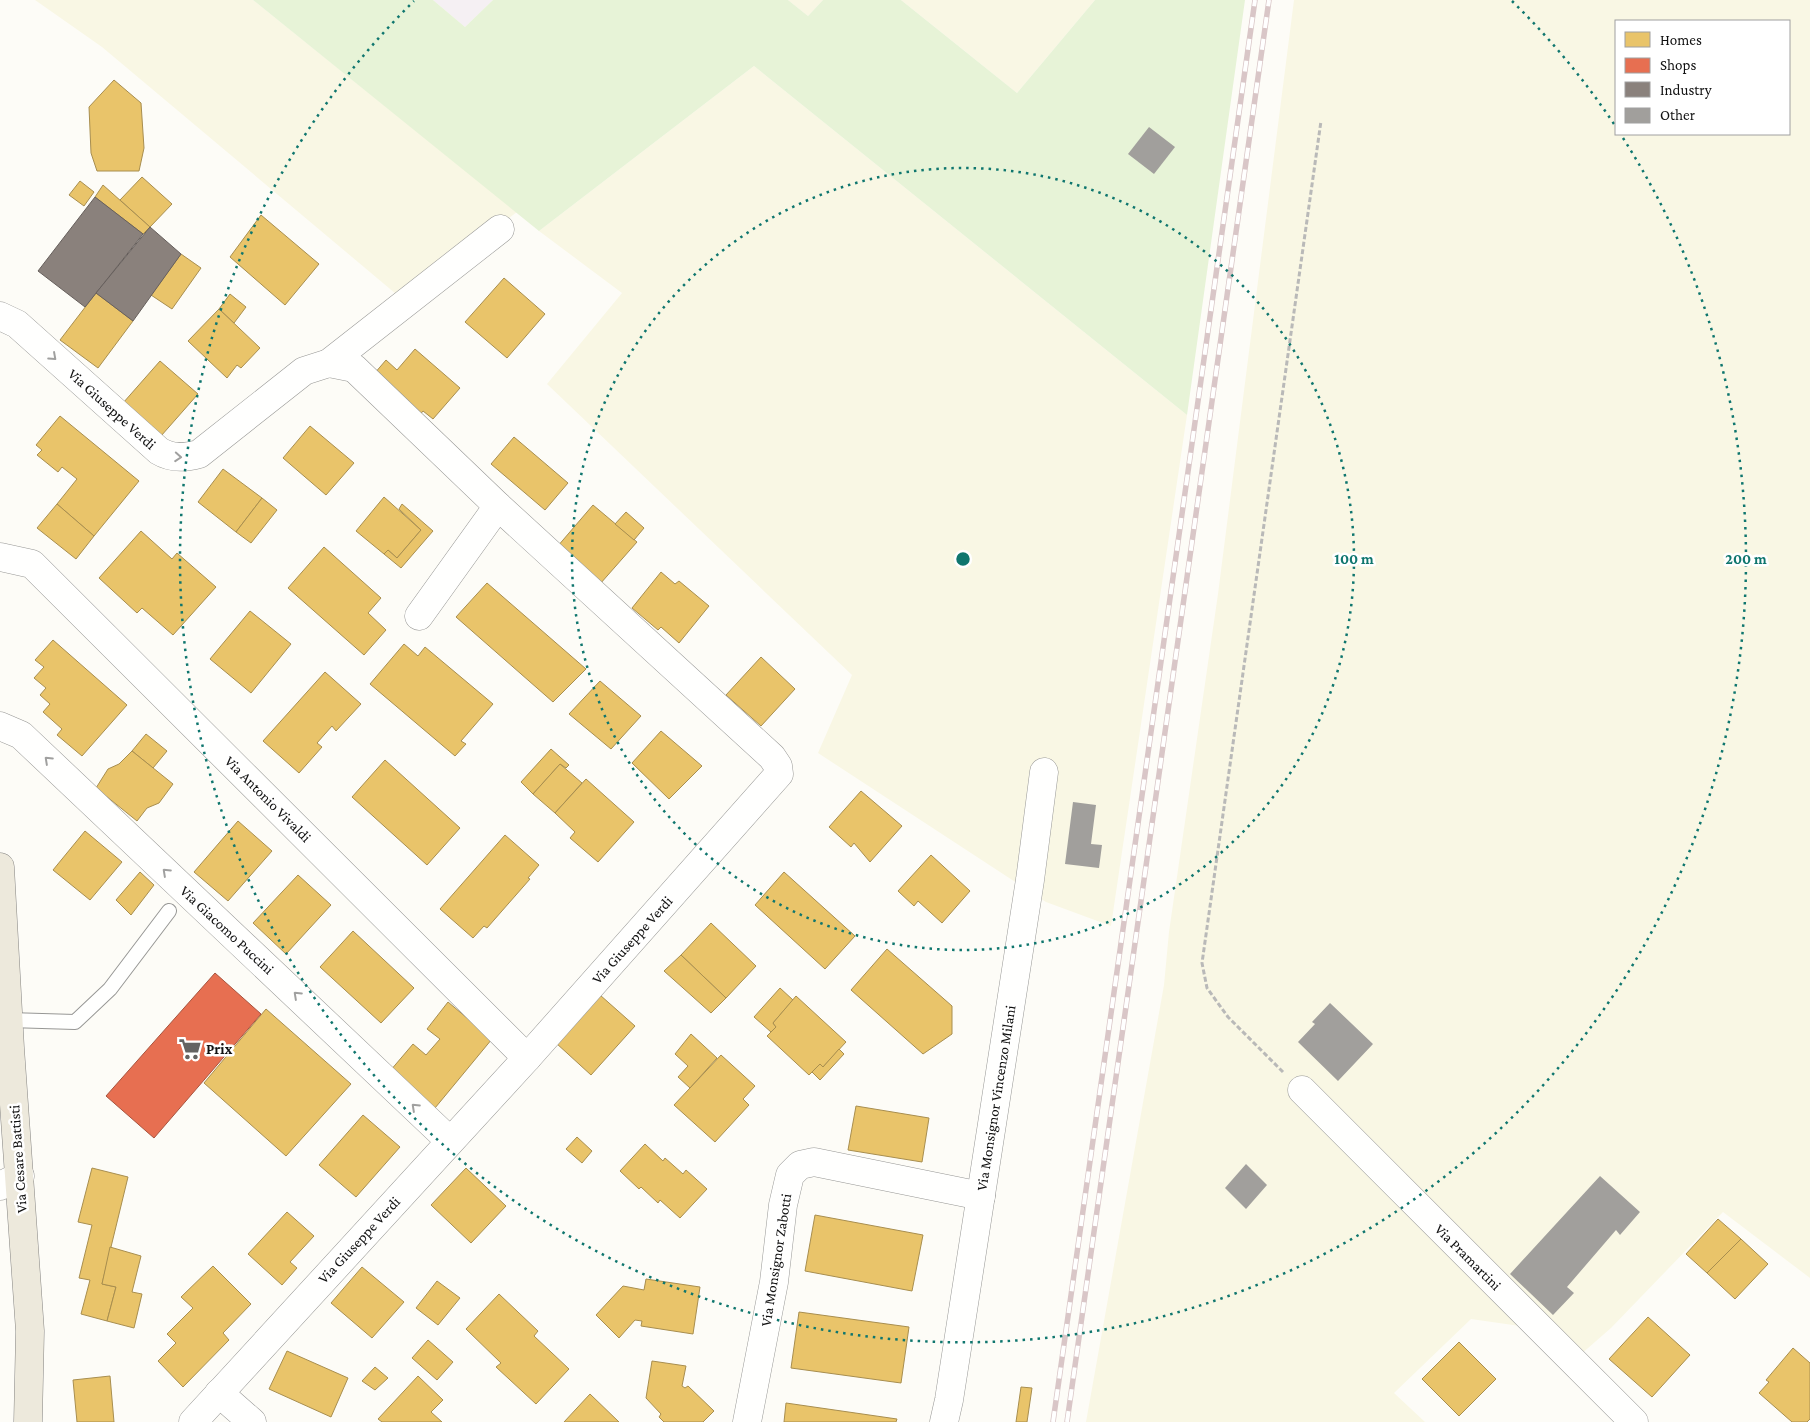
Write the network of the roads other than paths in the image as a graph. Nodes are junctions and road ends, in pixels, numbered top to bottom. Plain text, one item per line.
1 (500, 230) dead end
2 (8, 320) edge
3 (330, 363) junction
4 (498, 506) junction
5 (0, 557) edge
6 (419, 616) dead end
7 (0, 726) edge
8 (1044, 772) dead end
9 (0, 866) edge
10 (169, 911) dead end
11 (1, 920) edge
12 (9, 1020) junction
13 (527, 1058) junction
14 (1302, 1090) road end
15 (450, 1141) junction
16 (10, 1181) edge
17 (981, 1196) junction
18 (219, 1393) junction
19 (27, 1422) edge
20 (193, 1422) edge
21 (252, 1422) edge
22 (747, 1422) edge
23 (944, 1422) edge
24 (1634, 1422) edge

1 - 3 street, Via Giuseppe Verdi
2 -> 3 street, Via Giuseppe Verdi
3 - 4 street, Via Giuseppe Verdi
4 - 6 street
4 - 13 street, Via Giuseppe Verdi
5 - 13 street, Via Antonio Vivaldi
15 -> 7 street, Via Giacomo Puccini
8 - 17 street, Via Monsignor Vincenzo Milani
9 - 11 main road, Via Cesare Battisti
10 - 12 lane
11 - 12 main road, Via Cesare Battisti
12 - 16 main road, Via Cesare Battisti
13 - 15 street, Via Giuseppe Verdi
14 - 24 street, Via Pramartini
15 - 18 street, Via Giuseppe Verdi
16 - 19 main road, Via Cesare Battisti
17 - 22 street, Via Monsignor Zabotti
17 - 23 street, Via Monsignor Vincenzo Milani
18 - 20 street, Via Giuseppe Verdi
18 - 21 street

